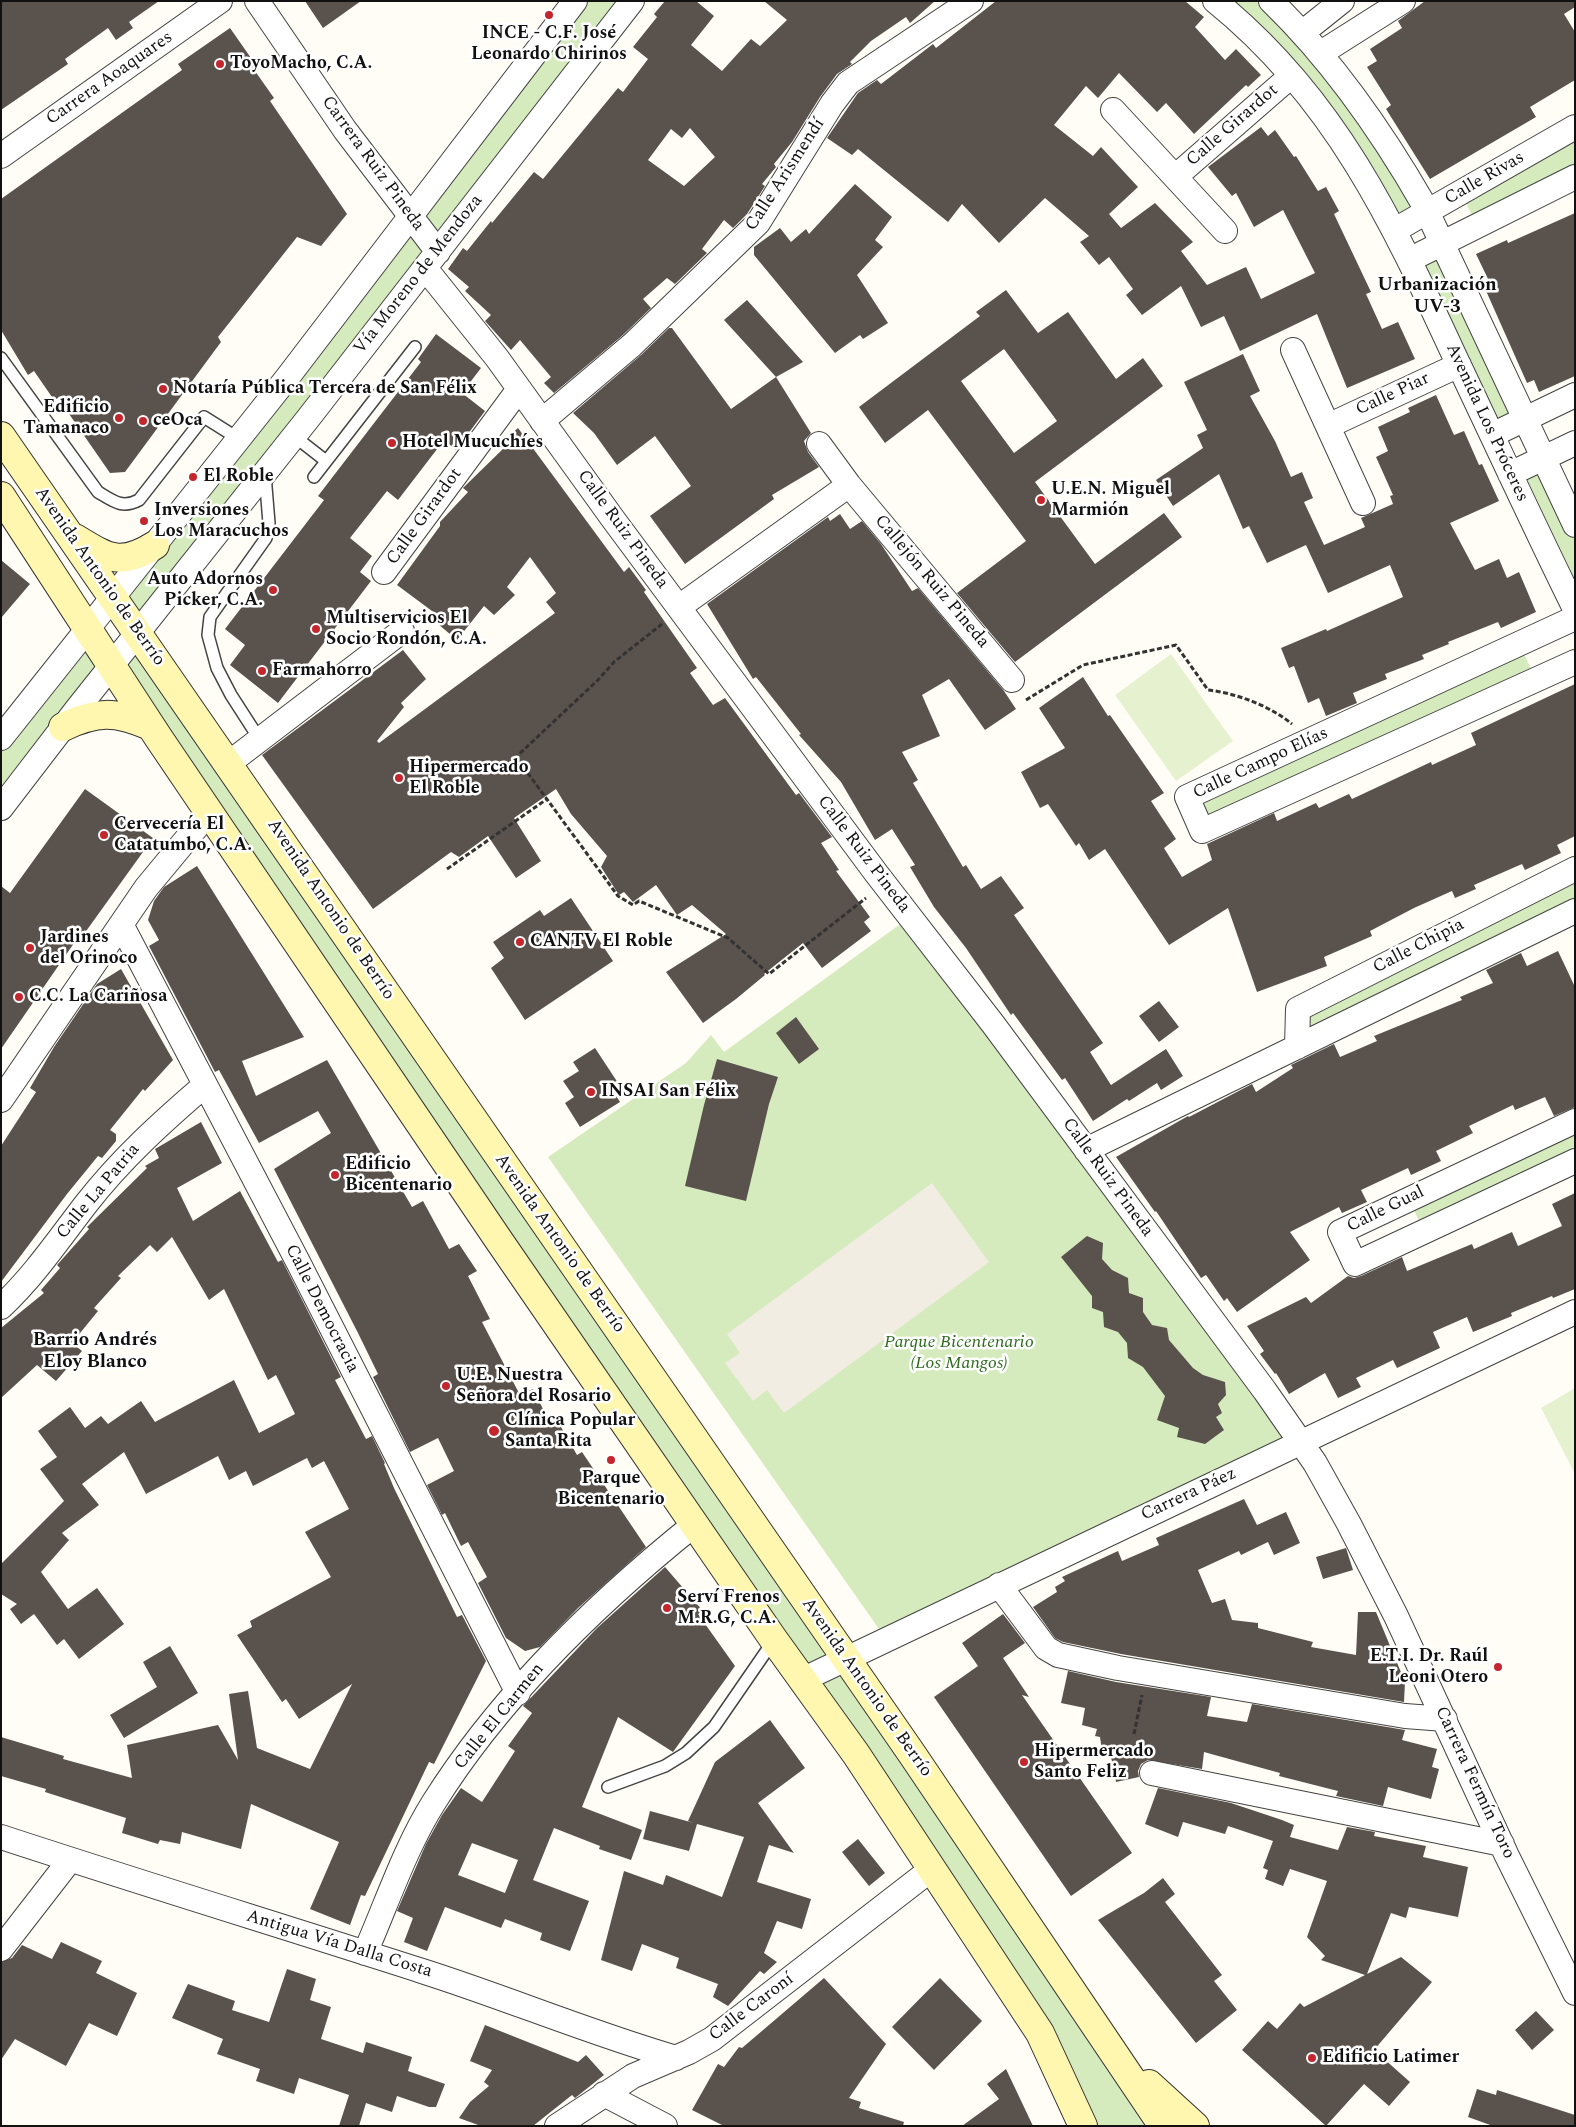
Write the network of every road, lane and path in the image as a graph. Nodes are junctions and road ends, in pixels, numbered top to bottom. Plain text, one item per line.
1 (220, 1) edge
2 (257, 1) edge
3 (575, 1) edge
4 (632, 1) edge
5 (971, 1) edge
6 (1215, 1) edge
7 (1270, 1) edge
8 (1342, 1) edge
9 (1403, 1) edge
10 (1302, 33) junction
11 (1321, 53) junction
12 (1291, 76) junction
13 (1113, 110) dead end
14 (1575, 127) edge
15 (1, 156) edge
16 (1175, 177) junction
17 (1575, 177) edge
18 (1427, 212) junction
19 (411, 219) junction
20 (1395, 230) junction
21 (1226, 231) dead end
22 (1442, 244) junction
23 (432, 260) junction
24 (1410, 260) junction
25 (415, 347) dead end
26 (1293, 350) dead end
27 (1, 358) edge
28 (1459, 365) junction
29 (519, 389) junction
30 (1575, 395) edge
31 (1525, 419) junction
32 (542, 421) junction
33 (1328, 426) junction
34 (1492, 435) junction
35 (1, 436) edge
36 (294, 436) junction
37 (239, 439) junction
38 (1575, 443) edge
39 (819, 444) dead end
40 (1544, 458) junction
41 (326, 461) junction
42 (265, 473) junction
43 (1510, 474) junction
44 (314, 477) dead end
45 (849, 485) junction
46 (1, 496) edge
47 (1363, 503) dead end
48 (1575, 525) edge
49 (71, 536) junction
50 (155, 545) junction
51 (384, 572) dead end
52 (113, 597) junction
53 (1575, 610) edge
54 (672, 614) junction
55 (1575, 618) edge
56 (88, 630) junction
57 (402, 631) dead end
58 (138, 633) junction
59 (1575, 662) edge
60 (111, 666) junction
61 (1012, 680) joint
62 (150, 726) junction
63 (63, 727) junction
64 (1, 738) edge
65 (260, 740) junction
66 (1312, 740) junction
67 (229, 763) junction
68 (548, 799) junction
69 (1, 808) edge
70 (209, 812) junction
71 (448, 869) dead end
72 (1575, 869) edge
73 (884, 884) junction
74 (1575, 911) edge
75 (122, 926) junction
76 (1297, 1047) junction
77 (205, 1085) junction
78 (1, 1100) edge
79 (1575, 1121) edge
80 (1086, 1150) junction
81 (1575, 1161) edge
82 (1, 1307) edge
83 (1575, 1312) edge
84 (1300, 1442) junction
85 (695, 1524) junction
86 (999, 1585) junction
87 (774, 1640) junction
88 (846, 1659) junction
89 (1147, 1672) junction
90 (804, 1679) junction
91 (518, 1693) junction
92 (1445, 1719) junction
93 (1134, 1734) dead end
94 (1152, 1773) dead end
95 (608, 1787) dead end
96 (1, 1837) edge
97 (1502, 1844) junction
98 (70, 1860) junction
99 (933, 1868) junction
100 (1, 1949) edge
101 (365, 1953) junction
102 (1575, 1994) edge
103 (1115, 2053) junction
104 (676, 2058) junction
105 (604, 2094) junction
106 (558, 2126) edge
107 (666, 2126) edge
108 (1083, 2126) edge
109 (1163, 2126) edge
110 (1195, 2126) edge

1 - 15 street, Carrera Aoaquares
2 - 19 street, Carrera Ruiz Pineda
3 - 19 street
4 - 23 street, Vía Moreno de Mendoza
5 - 32 street, Calle Arismendí
6 - 12 street, Avenida Los Próceres
7 - 10 street
8 - 10 street
9 - 11 street
10 - 11 street
11 - 18 street
12 - 16 street, Calle Girardot
12 - 20 street, Avenida Los Próceres
13 - 16 street, Calle Girardot
14 - 18 street, Calle Rivas
16 - 21 street, Calle Girardot
17 - 22 street, Calle Rivas
18 - 20 street, Calle Rivas
18 - 22 street
19 - 23 street, Carrera Ruiz Pineda
19 - 37 street
20 - 24 street, Avenida Los Próceres
22 - 24 street, Calle Rivas
22 - 31 street
23 - 29 street, Calle Ruiz Pineda
23 - 36 street, Vía Moreno de Mendoza
24 - 28 street, Avenida Los Próceres
25 - 41 lane
26 - 33 street
27 - 37 lane
28 - 33 street, Calle Piar
28 - 34 street, Avenida Los Próceres
29 - 32 street, Calle Ruiz Pineda
29 - 51 street, Calle Girardot
30 - 31 street
31 - 34 street
31 - 40 street
32 - 54 street, Calle Ruiz Pineda
33 - 47 street
34 - 43 street, Avenida Los Próceres
35 - 49 street, Avenida Antonio de Berrío
36 - 41 lane
36 - 42 street, Vía Moreno de Mendoza
37 - 50 street
38 - 40 street
39 - 45 street, Callejón Ruiz Pineda
40 - 43 street
40 - 48 street
41 - 44 lane
42 - 58 street, Vía Moreno de Mendoza
42 - 65 lane
43 - 53 street, Avenida Los Próceres
45 - 54 street
45 - 61 street, Callejón Ruiz Pineda
46 - 56 street, Avenida Antonio de Berrío
49 - 50 street
49 - 52 street, Avenida Antonio de Berrío
50 - 52 street
52 - 56 street
52 - 58 street, Avenida Antonio de Berrío
54 - 68 path
54 - 73 street, Calle Ruiz Pineda
55 - 66 street, Calle Campo Elías
56 - 60 street, Avenida Antonio de Berrío
56 - 64 street
57 - 65 street
58 - 60 street, Vía Moreno de Mendoza
58 - 67 street, Avenida Antonio de Berrío
59 - 66 street, Calle Campo Elías
60 - 62 street, Avenida Antonio de Berrío
60 - 63 street, Vía Moreno de Mendoza
61 - 66 path
62 - 63 street
62 - 70 street, Avenida Antonio de Berrío
63 - 69 street, Vía Moreno de Mendoza
65 - 67 street
67 - 88 street, Avenida Antonio de Berrío
68 - 71 path
68 - 73 path
70 - 75 street
70 - 85 street, Avenida Antonio de Berrío
72 - 76 street, Calle Chipia
73 - 80 street, Calle Ruiz Pineda
74 - 76 street, Calle Chipia
75 - 77 street, Calle Democracia
75 - 78 street
76 - 80 street, Calle Chipia
77 - 82 street, Calle La Patria
77 - 91 street, Calle Democracia
79 - 81 street, Calle Gual
80 - 84 street, Calle Ruiz Pineda
83 - 84 street, Carrera Páez
84 - 86 street, Carrera Páez
84 - 92 street, Carrera Fermín Toro
85 - 87 street, Avenida Antonio de Berrío
85 - 91 street, Calle El Carmen
86 - 88 street, Carrera Páez
86 - 89 street
87 - 90 street, Avenida Antonio de Berrío
87 - 95 lane
88 - 90 street, Carrera Páez
88 - 103 street, Avenida Antonio de Berrío
89 - 92 street
89 - 93 path
90 - 99 street, Avenida Antonio de Berrío
91 - 101 street, Calle El Carmen
92 - 97 street, Carrera Fermín Toro
94 - 97 street
96 - 98 street, Antigua Vía Dalla Costa
97 - 102 street, Carrera Fermín Toro
98 - 100 street
98 - 101 street, Antigua Vía Dalla Costa
99 - 104 street, Calle Caroní
99 - 108 street, Avenida Antonio de Berrío
101 - 104 street, Antigua Vía Dalla Costa
103 - 109 street
103 - 110 street
104 - 105 street, Calle Caroní
105 - 106 street, Calle Caroní
105 - 107 street

